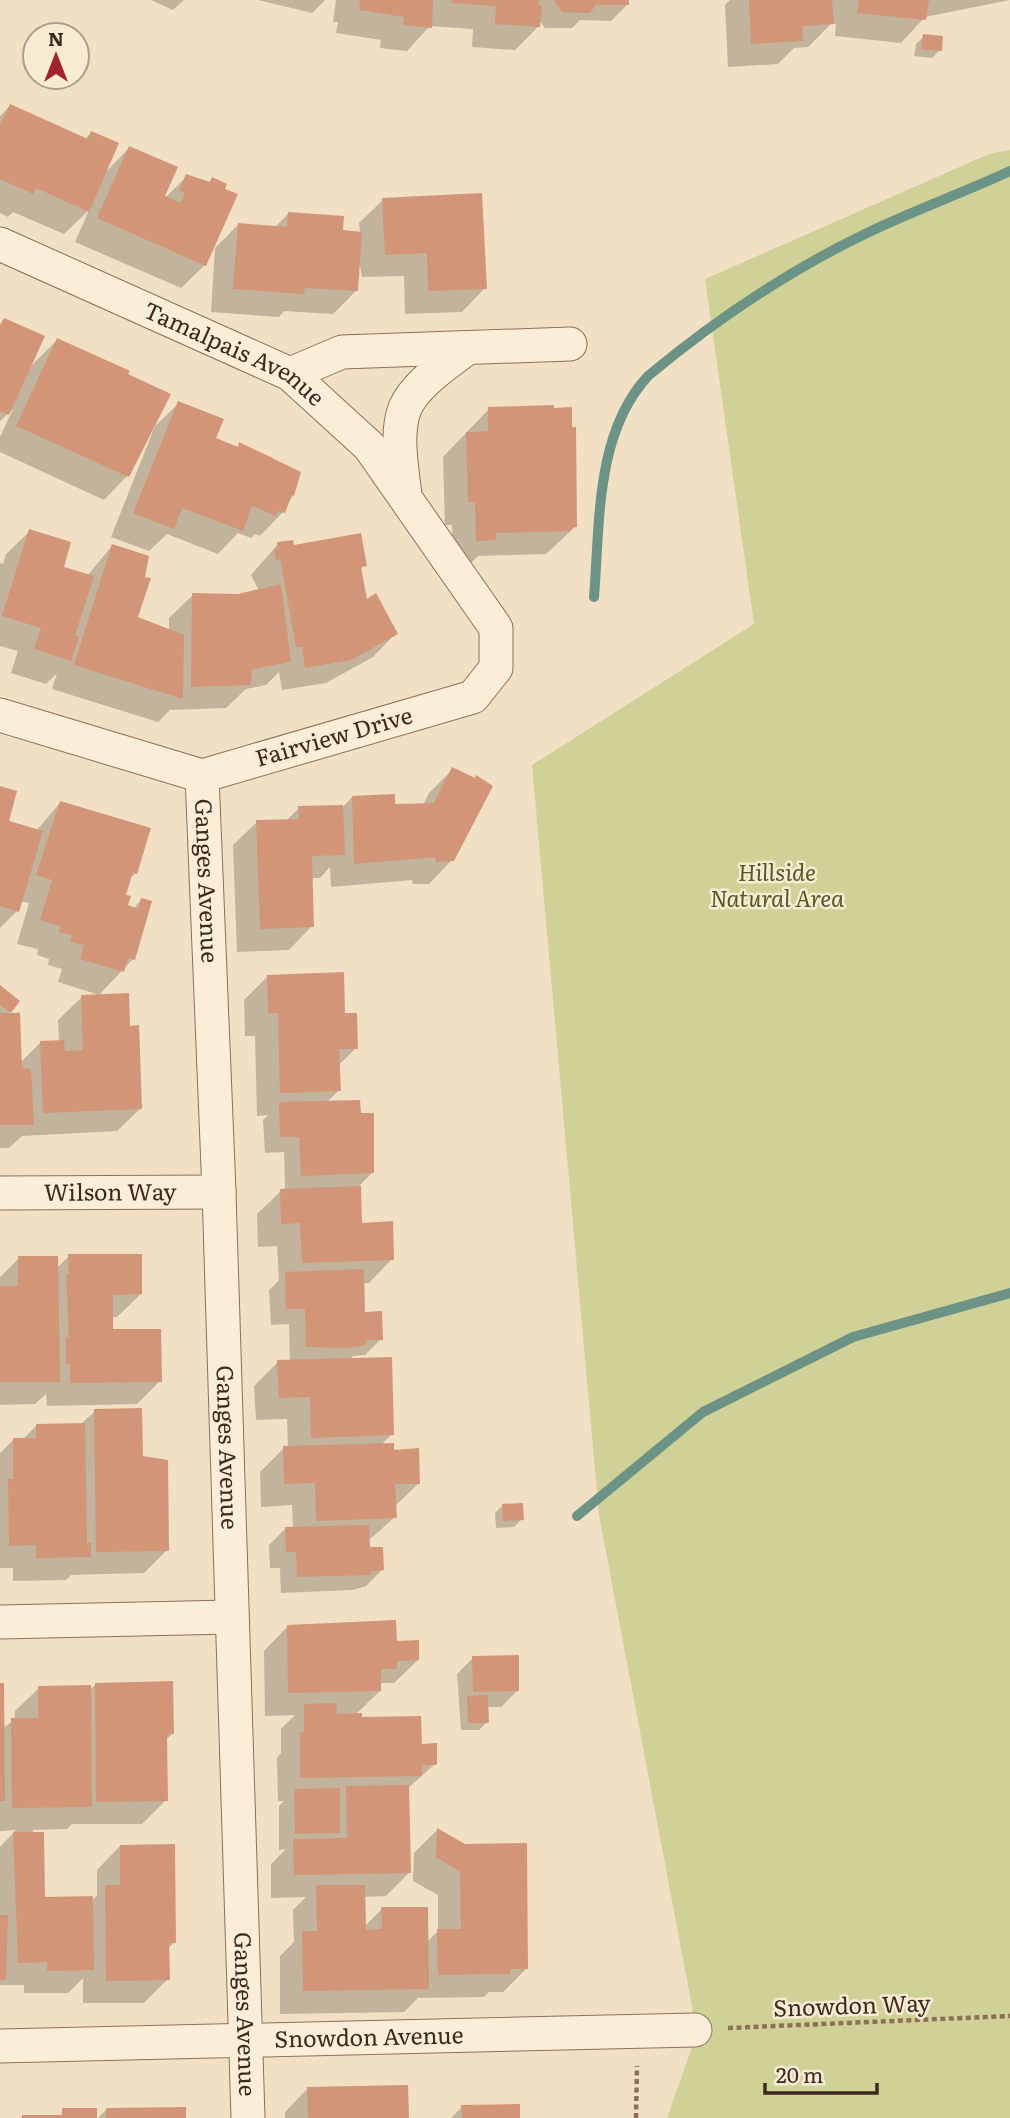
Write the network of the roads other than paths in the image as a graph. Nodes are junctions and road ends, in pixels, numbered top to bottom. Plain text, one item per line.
1 (0, 244) edge
2 (570, 344) dead end
3 (467, 348) junction
4 (290, 374) junction
5 (405, 495) junction
6 (425, 522) joint
7 (0, 715) edge
8 (202, 776) junction
9 (219, 1192) junction
10 (0, 1193) edge
11 (231, 1617) junction
12 (0, 1622) edge
13 (695, 2030) road end
14 (245, 2041) junction
15 (0, 2046) edge
16 (247, 2118) edge

1 - 4 street, Tamalpais Avenue
2 - 3 street
3 - 4 street
3 - 5 street
4 - 5 street, Tamalpais Avenue
5 - 6 street, Tamalpais Avenue
6 - 8 street, Fairview Drive
7 - 8 street
8 - 9 street, Ganges Avenue
9 - 10 street, Wilson Way
9 - 11 street, Ganges Avenue
11 - 12 street
11 - 14 street, Ganges Avenue
13 - 14 street, Snowdon Avenue
14 - 15 street, Snowdon Avenue
14 - 16 street, Ganges Avenue

